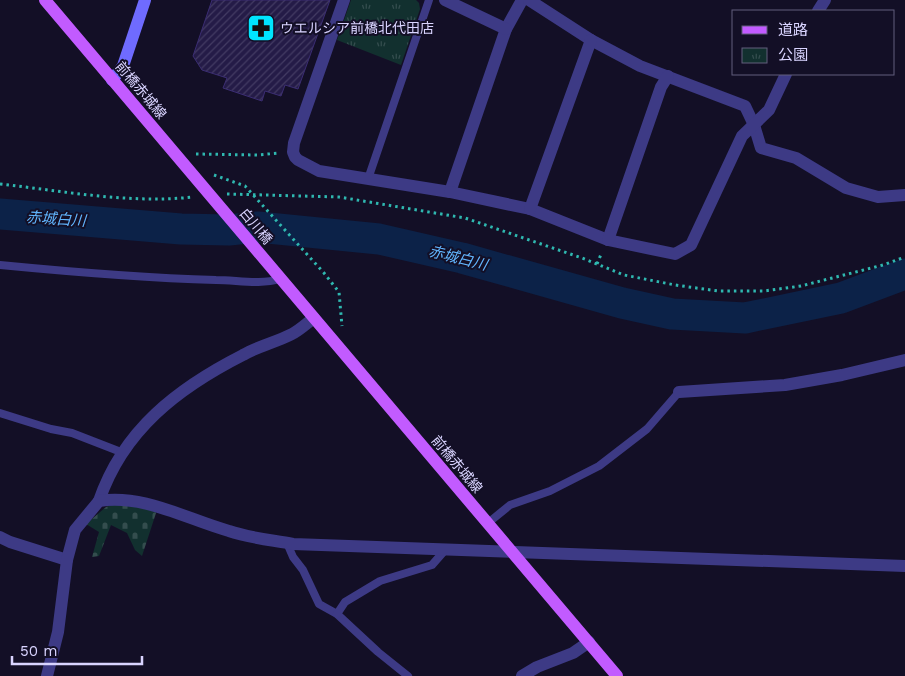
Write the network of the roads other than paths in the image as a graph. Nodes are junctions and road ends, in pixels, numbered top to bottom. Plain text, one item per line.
1 (45, 0) edge
2 (145, 0) edge
3 (344, 0) edge
4 (429, 0) edge
5 (445, 0) edge
6 (522, 0) edge
7 (529, 0) edge
8 (506, 29) junction
9 (591, 40) junction
10 (786, 75) edge
11 (668, 76) junction
12 (112, 80) junction
13 (754, 125) junction
14 (368, 179) junction
15 (450, 192) junction
16 (905, 195) edge
17 (212, 198) joint
18 (530, 209) junction
19 (608, 240) junction
20 (0, 265) edge
21 (277, 275) junction
22 (314, 318) junction
23 (905, 360) edge
24 (679, 392) joint
25 (0, 413) edge
26 (121, 452) junction
27 (99, 501) junction
28 (488, 523) junction
29 (0, 537) edge
30 (287, 543) junction
31 (446, 549) junction
32 (512, 551) junction
33 (67, 560) junction
34 (905, 566) edge
35 (337, 614) junction
36 (589, 642) junction
37 (48, 676) edge
38 (408, 676) edge
39 (522, 676) edge
40 (617, 676) edge

1 - 12 main road, 前橋赤城線
2 - 12 street
3 - 14 street
4 - 14 lane
5 - 8 street
6 - 8 street
7 - 9 street
8 - 15 street
9 - 11 street
9 - 18 street
10 - 13 street
11 - 13 street
11 - 19 street
12 - 17 main road, 前橋赤城線
13 - 16 street
13 - 19 street
14 - 15 street
15 - 18 street
17 - 21 main road, 白川橋
18 - 19 street
20 - 21 lane
21 - 22 main road, 前橋赤城線
22 - 26 street
22 - 28 main road, 前橋赤城線
23 - 24 street
24 - 28 lane
25 - 26 lane
26 - 27 street
27 - 30 street
27 - 33 street
28 - 32 main road, 前橋赤城線
29 - 33 street
30 - 31 street
30 - 35 lane
31 - 32 street
31 - 35 lane
32 - 34 street
32 - 36 main road, 前橋赤城線
33 - 37 street
35 - 38 lane
36 - 39 street
36 - 40 main road, 前橋赤城線

